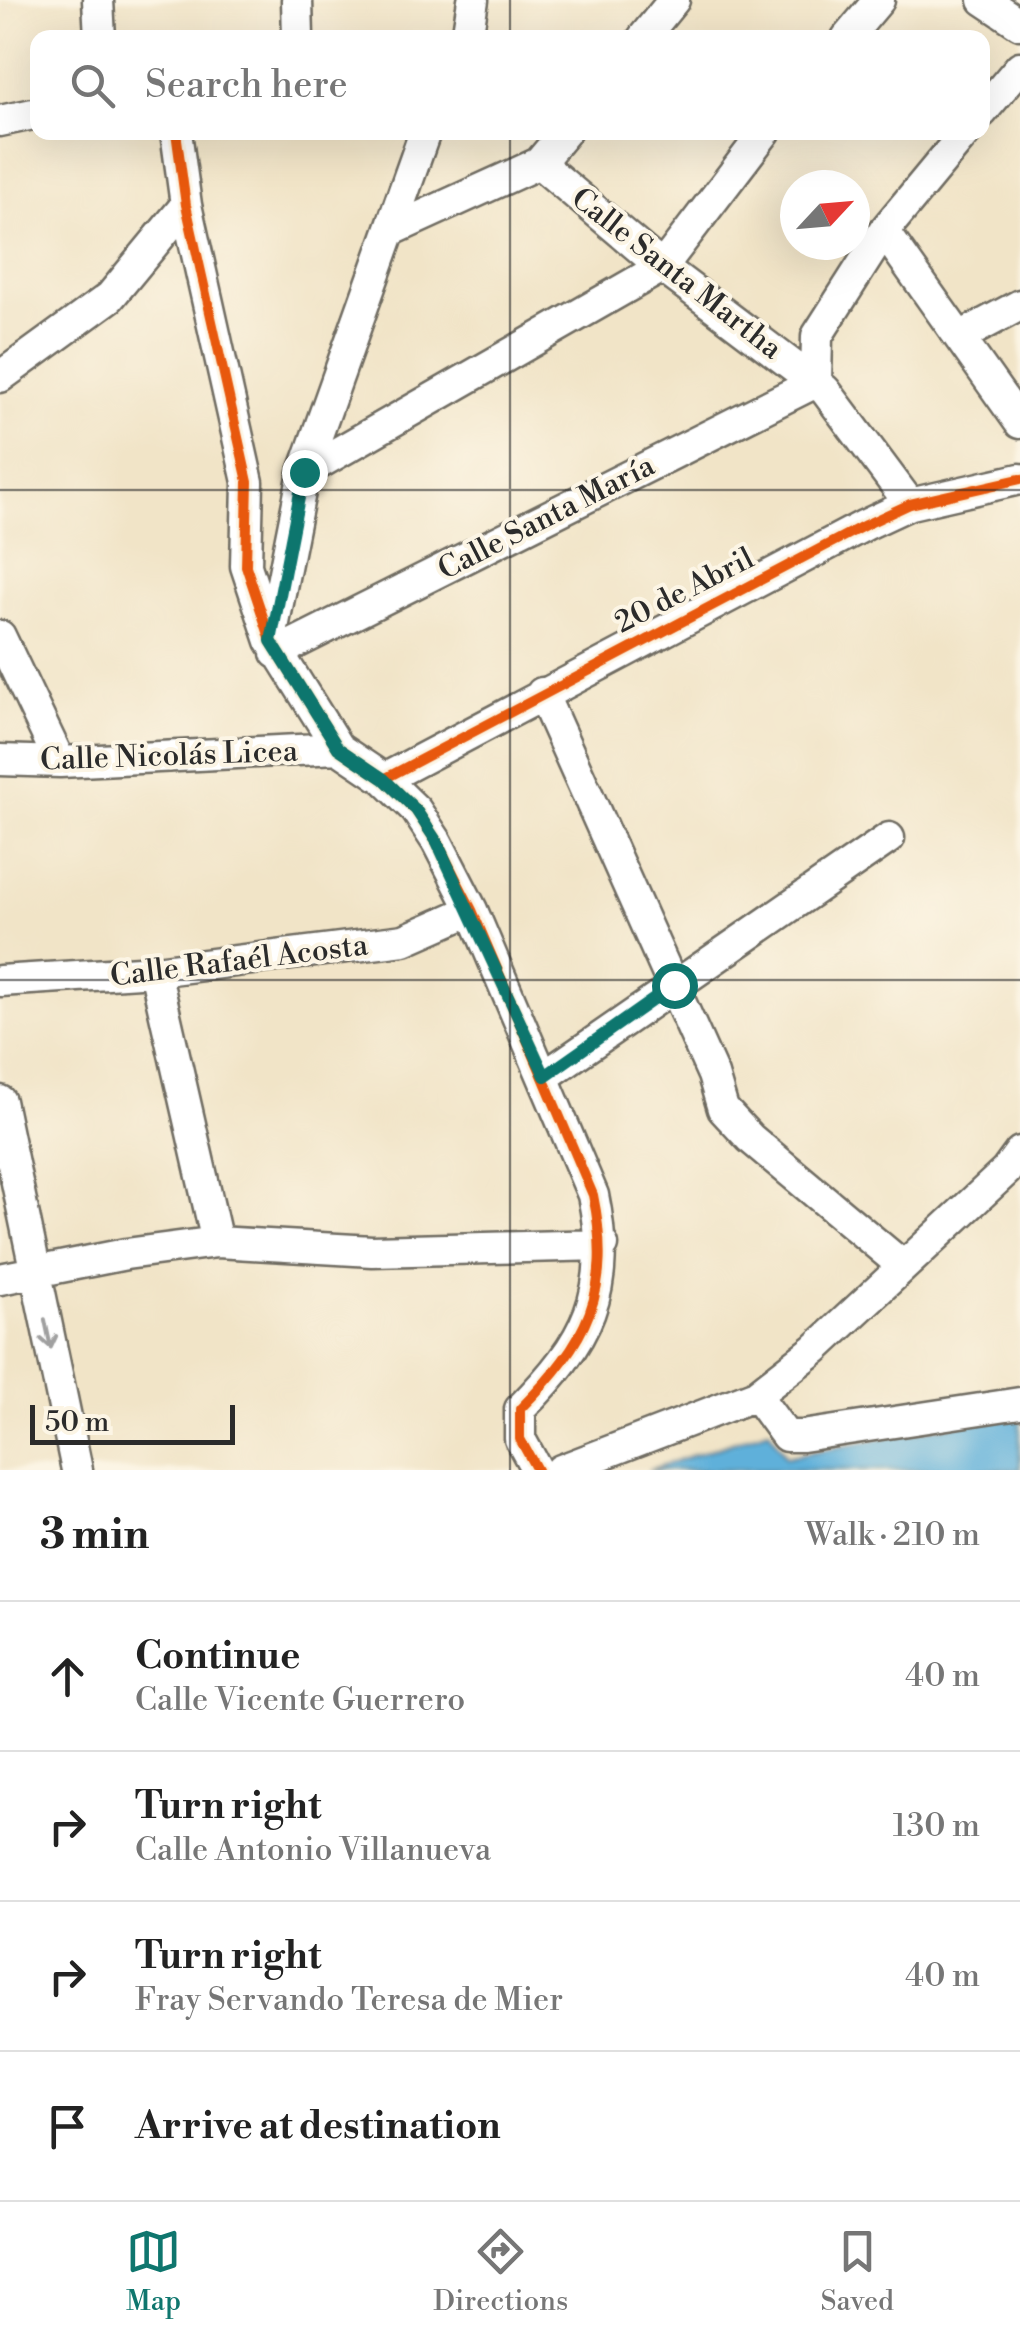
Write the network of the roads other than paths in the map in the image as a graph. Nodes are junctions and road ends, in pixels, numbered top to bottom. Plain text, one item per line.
1 (98, 0) edge
2 (297, 0) edge
3 (474, 0) edge
4 (674, 0) edge
5 (879, 0) edge
6 (984, 0) edge
7 (1020, 24) edge
8 (100, 30) edge
9 (298, 30) edge
10 (468, 30) edge
11 (650, 30) edge
12 (854, 30) edge
13 (1020, 67) edge
14 (990, 103) edge
15 (30, 114) edge
16 (0, 121) edge
17 (177, 140) edge
18 (423, 140) edge
19 (559, 140) edge
20 (759, 140) edge
21 (959, 140) edge
22 (540, 163) junction
23 (186, 205) junction
24 (884, 230) junction
25 (390, 232) junction
26 (662, 266) junction
27 (1020, 304) edge
28 (960, 337) junction
29 (0, 377) edge
30 (816, 382) junction
31 (1020, 424) edge
32 (304, 472) junction
33 (1020, 479) edge
34 (248, 482) junction
35 (910, 504) junction
36 (294, 506) junction
37 (0, 636) edge
38 (274, 647) junction
39 (542, 692) junction
40 (338, 748) junction
41 (0, 760) edge
42 (60, 762) junction
43 (384, 779) junction
44 (889, 838) dead end
45 (472, 910) junction
46 (155, 971) junction
47 (0, 982) edge
48 (674, 985) junction
49 (545, 1076) junction
50 (0, 1101) edge
51 (1020, 1152) edge
52 (217, 1242) junction
53 (604, 1245) junction
54 (903, 1266) junction
55 (35, 1272) junction
56 (0, 1279) edge
57 (756, 1395) junction
58 (1020, 1403) edge
59 (76, 1470) edge
60 (537, 1470) edge
61 (561, 1470) edge

1 - 8 street
2 - 9 street
3 - 10 street
4 - 11 street
5 - 12 street
6 - 7 street
13 - 14 street
15 - 16 street
17 - 23 street
18 - 25 street
19 - 22 street
20 - 26 street
21 - 24 street
22 - 25 street
22 - 26 street, Calle Santa Martha
23 - 29 street
23 - 34 street
24 - 28 street
24 - 30 street
25 - 32 street
26 - 30 street, Calle Santa Martha
26 - 32 street
27 - 28 street
28 - 31 street
30 - 35 street, Calle Santa Martha
30 - 38 street, Calle Santa María
32 - 36 street
33 - 35 street, 20 de Abril
34 - 36 street
34 - 38 street
35 - 39 street, 20 de Abril
36 - 38 street
37 - 42 street
38 - 40 street
39 - 43 street, 20 de Abril
39 - 48 street
40 - 42 street, Calle Nicolás Licea
40 - 43 street
41 - 42 street, Calle Nicolás Licea
43 - 45 street
44 - 48 street
45 - 46 street, Calle Rafaél Acosta
45 - 49 street
46 - 47 street, Calle Rafaél Acosta
46 - 52 street
48 - 49 street
48 - 54 street
49 - 53 street
50 - 55 street
51 - 54 street
52 - 53 street
52 - 55 street
53 - 60 street
54 - 57 street
55 - 56 street
55 -> 59 street
57 - 58 street
57 - 61 street

